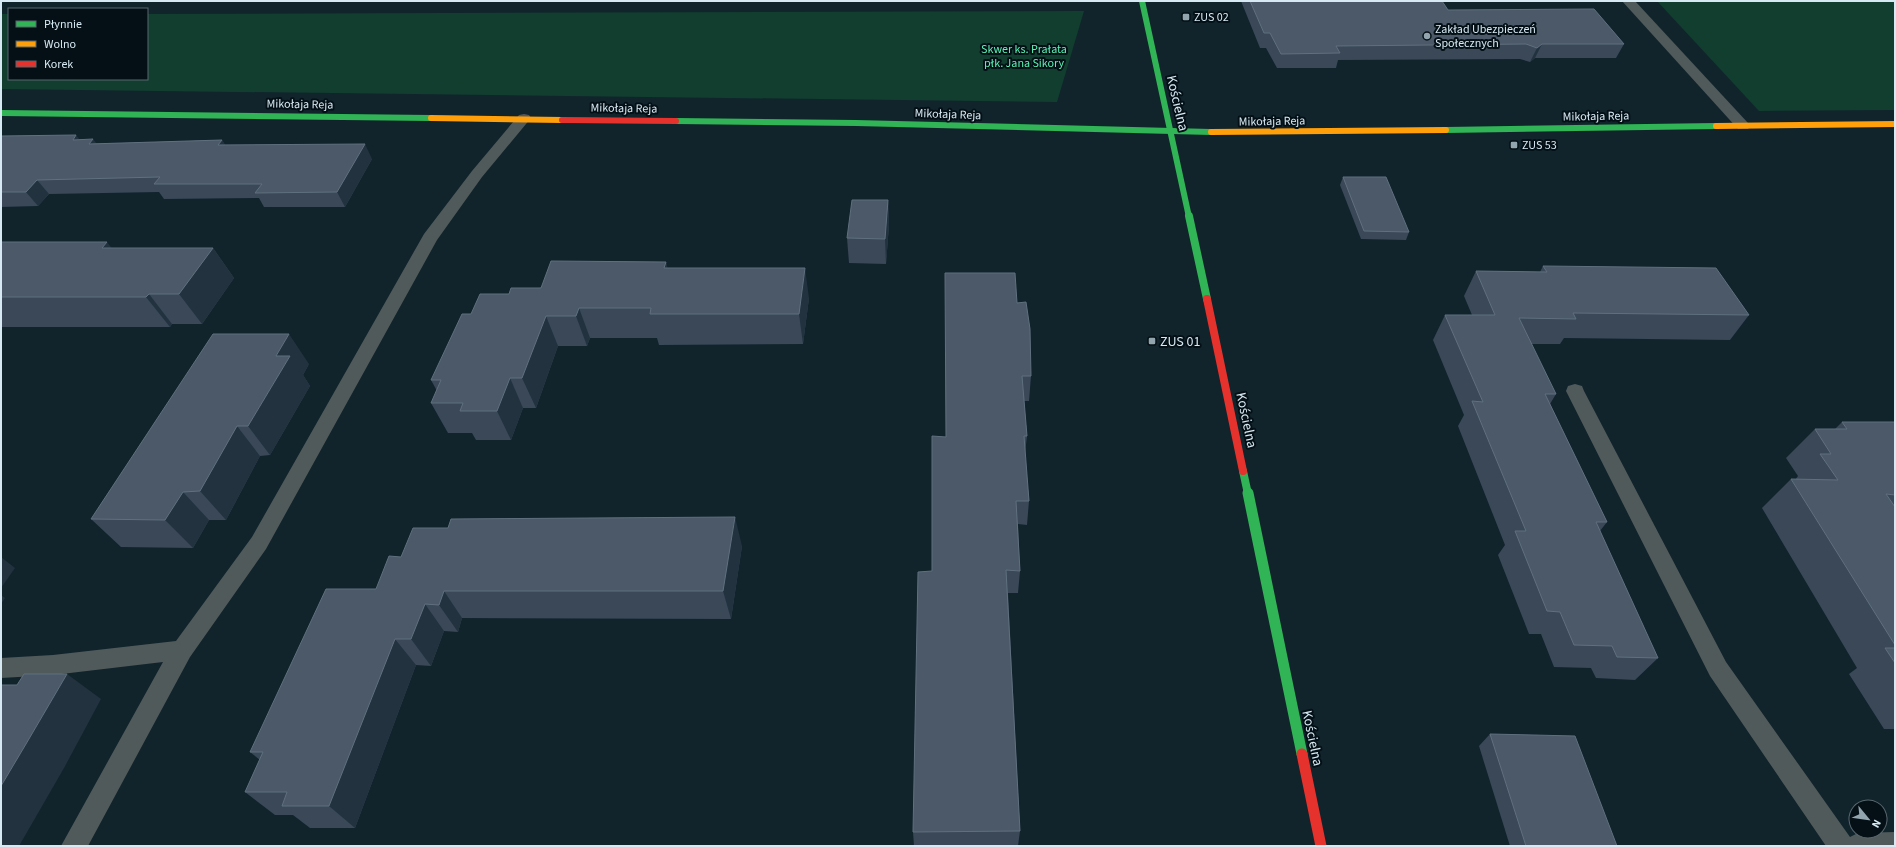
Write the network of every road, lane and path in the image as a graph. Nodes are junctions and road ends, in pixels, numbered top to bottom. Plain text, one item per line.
1 (1142, 1) edge
2 (1628, 1) edge
3 (1, 113) edge
4 (524, 118) junction
5 (1895, 124) edge
6 (1743, 126) junction
7 (1170, 133) junction
8 (1575, 391) dead end
9 (182, 650) junction
10 (1, 668) edge
11 (1895, 845) edge
12 (74, 846) edge
13 (1321, 846) edge
14 (1841, 846) edge
15 (1858, 846) edge

1 - 7 street, Kościelna
2 - 6 lane
3 - 4 street, Mikołaja Reja
4 - 7 street, Mikołaja Reja
4 - 9 lane
5 - 6 street, Mikołaja Reja
6 - 7 street, Mikołaja Reja
7 - 13 street, Kościelna
8 - 14 lane
9 - 10 lane
9 - 12 lane
11 - 15 lane

